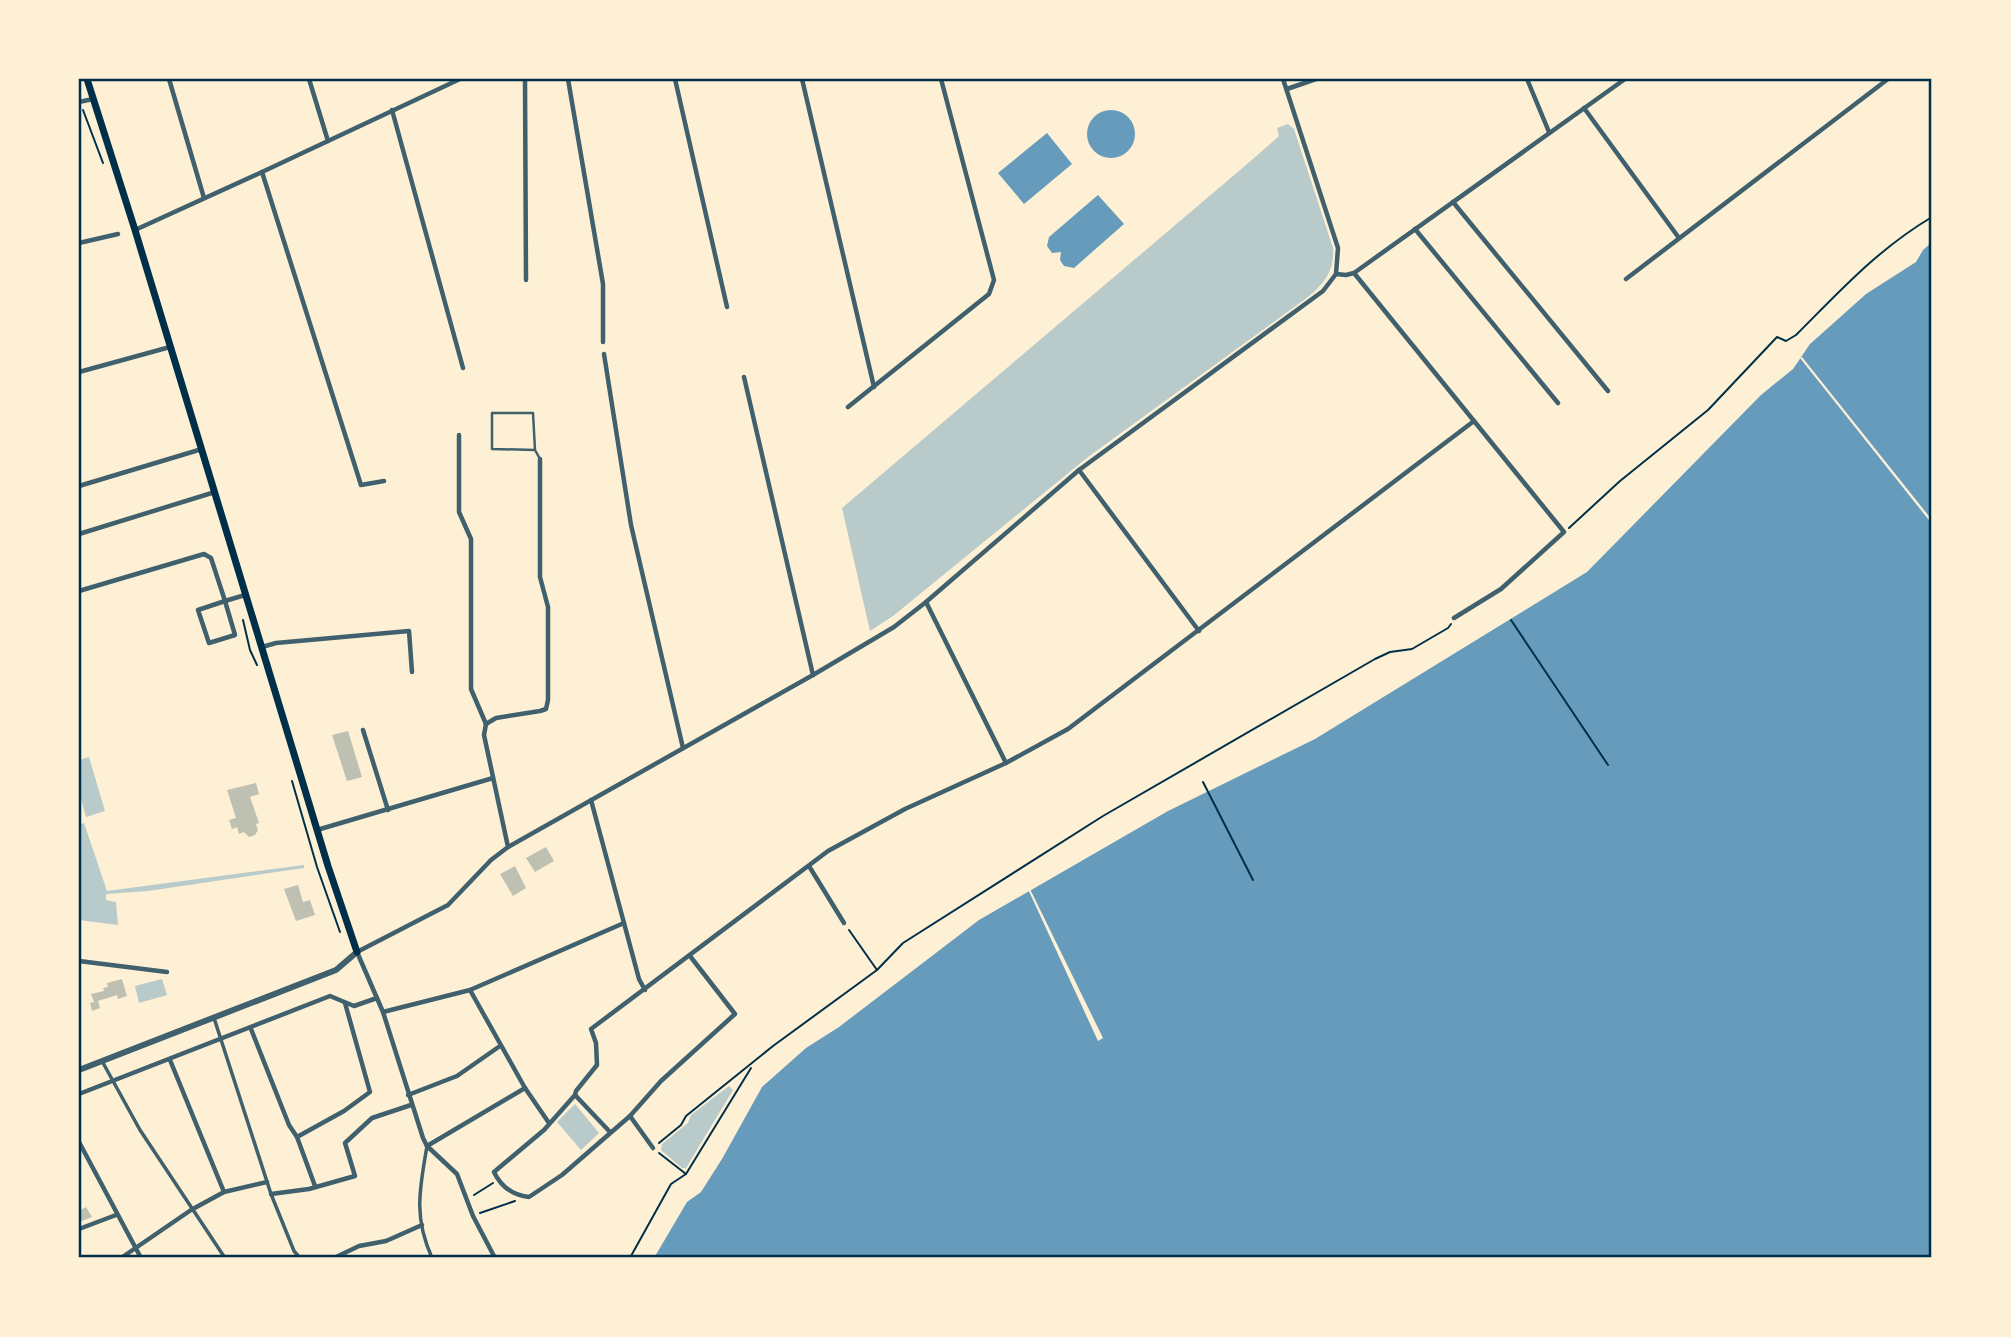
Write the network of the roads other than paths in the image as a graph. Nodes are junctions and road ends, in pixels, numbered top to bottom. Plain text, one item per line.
1 (87, 79) edge
2 (169, 79) edge
3 (309, 79) edge
4 (460, 79) edge
5 (525, 79) edge
6 (568, 79) edge
7 (675, 79) edge
8 (802, 79) edge
9 (941, 79) edge
10 (1283, 79) edge
11 (1316, 79) edge
12 (1527, 79) edge
13 (1625, 79) edge
14 (1888, 79) edge
15 (1287, 89) junction
16 (93, 99) junction
17 (79, 102) edge
18 (1584, 108) junction
19 (392, 110) junction
20 (1549, 132) junction
21 (328, 141) junction
22 (262, 172) junction
23 (204, 198) junction
24 (1453, 202) junction
25 (1415, 229) junction
26 (135, 230) junction
27 (118, 234) dead end
28 (1679, 237) junction
29 (79, 243) edge
30 (1353, 273) junction
31 (1336, 274) junction
32 (1626, 279) dead end
33 (526, 280) dead end
34 (727, 307) dead end
35 (603, 342) dead end
36 (170, 347) junction
37 (604, 354) dead end
38 (463, 368) dead end
39 (79, 372) edge
40 (744, 377) dead end
41 (874, 387) junction
42 (1608, 391) dead end
43 (1558, 403) dead end
44 (848, 407) dead end
45 (1474, 421) junction
46 (459, 435) dead end
47 (202, 449) junction
48 (534, 450) junction
49 (540, 459) joint
50 (1079, 470) junction
51 (383, 481) dead end
52 (79, 486) edge
53 (215, 492) junction
54 (79, 534) edge
55 (79, 591) edge
56 (245, 595) junction
57 (225, 601) junction
58 (926, 602) junction
59 (1454, 618) road end
60 (1199, 631) junction
61 (262, 647) junction
62 (412, 672) dead end
63 (813, 675) junction
64 (486, 724) junction
65 (363, 730) dead end
66 (683, 748) junction
67 (1006, 763) junction
68 (493, 778) junction
69 (591, 800) junction
70 (388, 810) junction
71 (317, 830) junction
72 (508, 847) junction
73 (809, 866) junction
74 (624, 923) junction
75 (844, 923) road end
76 (357, 952) junction
77 (690, 956) junction
78 (79, 961) edge
79 (167, 972) dead end
80 (470, 990) junction
81 (645, 990) junction
82 (377, 998) junction
83 (345, 1003) junction
84 (383, 1012) junction
85 (214, 1018) junction
86 (251, 1029) junction
87 (222, 1040) junction
88 (500, 1046) junction
89 (170, 1060) junction
90 (102, 1061) junction
91 (79, 1070) edge
92 (112, 1082) junction
93 (525, 1088) junction
94 (79, 1094) edge
95 (408, 1095) junction
96 (575, 1095) junction
97 (411, 1105) junction
98 (630, 1116) junction
99 (550, 1123) junction
100 (610, 1132) junction
101 (297, 1137) junction
102 (79, 1142) edge
103 (427, 1146) junction
104 (653, 1148) road end
105 (267, 1182) junction
106 (315, 1186) junction
107 (224, 1192) junction
108 (271, 1194) junction
109 (191, 1210) junction
110 (116, 1215) junction
111 (422, 1225) junction
112 (79, 1229) edge
113 (136, 1248) junction
114 (121, 1258) edge
115 (141, 1258) edge
116 (225, 1258) edge
117 (300, 1258) edge
118 (334, 1258) edge
119 (432, 1258) edge
120 (495, 1258) edge

1 - 16 main road
2 - 23 street
3 - 21 street
4 - 19 street
5 - 33 street
6 - 35 street
7 - 34 street
8 - 41 street
9 - 41 street
10 - 15 street
11 - 15 street
12 - 20 street
13 - 18 street
14 - 28 street
15 - 31 street
16 - 17 street
16 - 26 main road
18 - 20 street
18 - 28 street
19 - 21 street
19 - 38 street
20 - 24 street
21 - 22 street
22 - 23 street
22 - 51 street
23 - 26 street
24 - 25 street
24 - 42 street
25 - 30 street
25 - 43 street
26 - 36 main road
27 - 29 street
28 - 32 street
30 - 31 street
30 - 45 street
31 - 50 street
36 - 39 street
36 - 47 main road
37 - 66 street
40 - 63 street
41 - 44 street
45 - 59 street
45 - 60 street
46 - 64 street
47 - 52 street
47 - 53 main road
48 - 48 lane
48 - 49 lane
49 - 64 street
50 - 58 street
50 - 60 street
53 - 54 street
53 - 56 main road
55 - 57 street
56 - 57 street
56 - 61 main road
57 - 57 street
58 - 63 street
58 - 67 street
60 - 67 street
61 - 62 street
61 - 71 main road
63 - 66 street
64 - 68 street
65 - 70 street
66 - 69 street
67 - 73 street
68 - 70 street
68 - 72 street
69 - 72 street
69 - 74 street
70 - 71 street
71 - 76 main road
72 - 76 street
73 - 75 street
73 - 77 street
74 - 80 street
74 - 81 street
76 - 82 street
76 - 85 street
77 - 81 street
77 - 98 street
78 - 79 street
80 - 84 street
80 - 88 street
81 - 96 street
82 - 83 street
82 - 84 street
83 - 86 street
83 - 101 street
84 - 95 street
85 - 87 street
85 - 90 street
86 - 87 street
86 - 101 street
87 - 89 street
87 - 105 street
88 - 93 street
88 - 95 street
89 - 92 street
89 - 107 street
90 - 91 street
90 - 92 street
92 - 94 street
92 - 109 street
93 - 99 street
93 - 103 street
95 - 97 street
96 - 99 street
96 - 100 street
97 - 103 street
97 - 106 street
98 - 100 street
98 - 104 street
99 - 100 street
101 - 106 street
102 - 110 street
103 - 111 street
103 - 120 street
105 - 107 street
105 - 108 street
106 - 108 street
107 - 109 street
108 - 117 street
109 - 113 street
109 - 116 street
110 - 112 street
110 - 113 street
111 - 118 street
111 - 119 street
113 - 114 street
113 - 115 street

